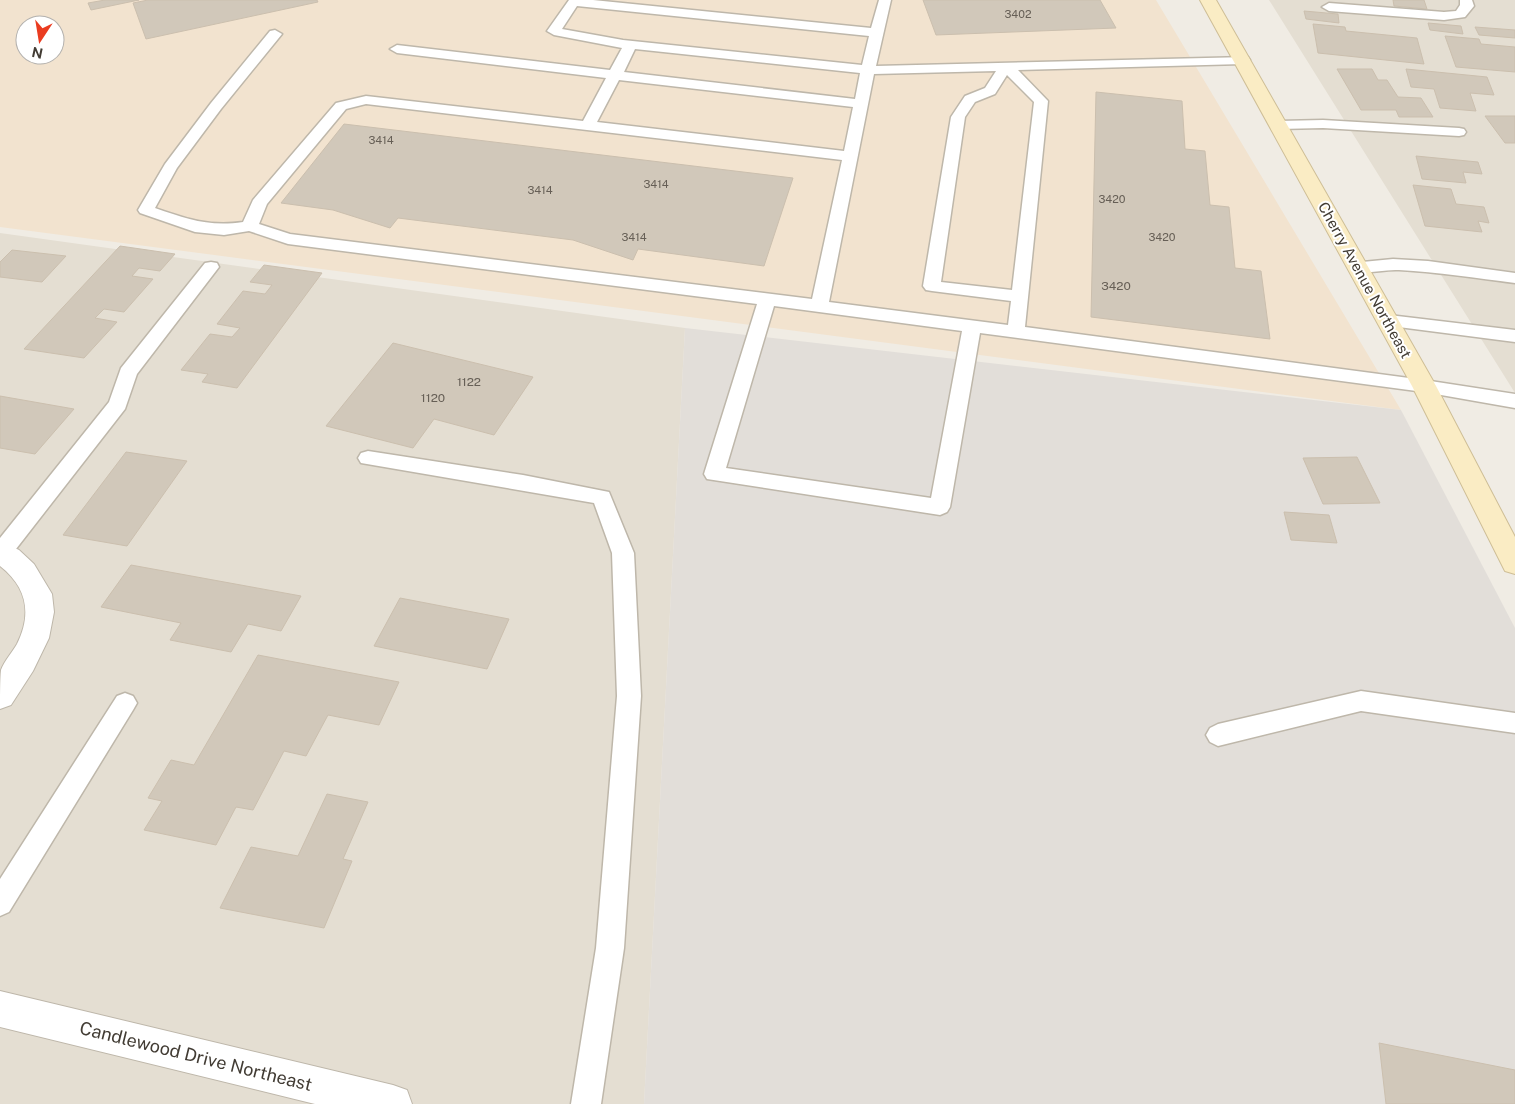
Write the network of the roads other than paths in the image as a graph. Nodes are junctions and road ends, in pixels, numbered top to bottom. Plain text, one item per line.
1 (885, 0) edge
2 (1208, 0) edge
3 (1466, 0) edge
4 (574, 1) edge
5 (1329, 7) dead end
6 (876, 33) junction
7 (275, 34) dead end
8 (631, 44) junction
9 (396, 49) dead end
10 (1242, 60) junction
11 (1006, 66) junction
12 (868, 70) junction
13 (615, 75) junction
14 (861, 104) junction
15 (1279, 125) junction
16 (588, 126) junction
17 (1459, 132) dead end
18 (851, 156) junction
19 (250, 226) junction
20 (211, 267) dead end
21 (1358, 267) junction
22 (1515, 278) edge
23 (1020, 297) junction
24 (767, 299) junction
25 (819, 306) junction
26 (1389, 321) junction
27 (972, 326) junction
28 (1016, 332) junction
29 (1515, 336) edge
30 (1424, 386) junction
31 (1515, 401) edge
32 (368, 458) dead end
33 (0, 552) edge
34 (1515, 563) edge
35 (0, 696) edge
36 (125, 703) dead end
37 (1515, 723) edge
38 (1218, 735) dead end
39 (0, 903) edge
40 (0, 1009) edge
41 (393, 1104) edge
42 (586, 1104) edge

1 - 6 lane
2 - 10 main road, Cherry Avenue Northeast
3 - 5 lane
4 - 6 lane
4 - 8 lane
6 - 12 lane
7 - 19 lane
8 - 12 lane
8 - 13 lane
9 - 13 lane
10 - 11 lane
10 - 15 main road, Cherry Avenue Northeast
11 - 12 lane
11 - 23 lane
11 - 23 lane
12 - 14 lane
13 - 14 lane
13 - 16 lane
14 - 18 lane
15 - 17 lane
15 - 21 main road, Cherry Avenue Northeast
16 - 18 lane
16 - 19 lane
18 - 25 lane
19 - 24 lane
20 - 33 lane
21 - 22 lane
21 - 26 main road, Cherry Avenue Northeast
23 - 28 lane
24 - 25 lane
24 - 27 lane
25 - 27 lane
26 - 29 lane
26 - 30 main road, Cherry Avenue Northeast
27 - 28 lane
28 - 30 lane
30 - 31 lane
30 - 34 main road, Cherry Avenue Northeast
32 - 42 lane
33 - 35 street
36 - 39 lane
37 - 38 lane
40 - 41 street, Candlewood Drive Northeast

